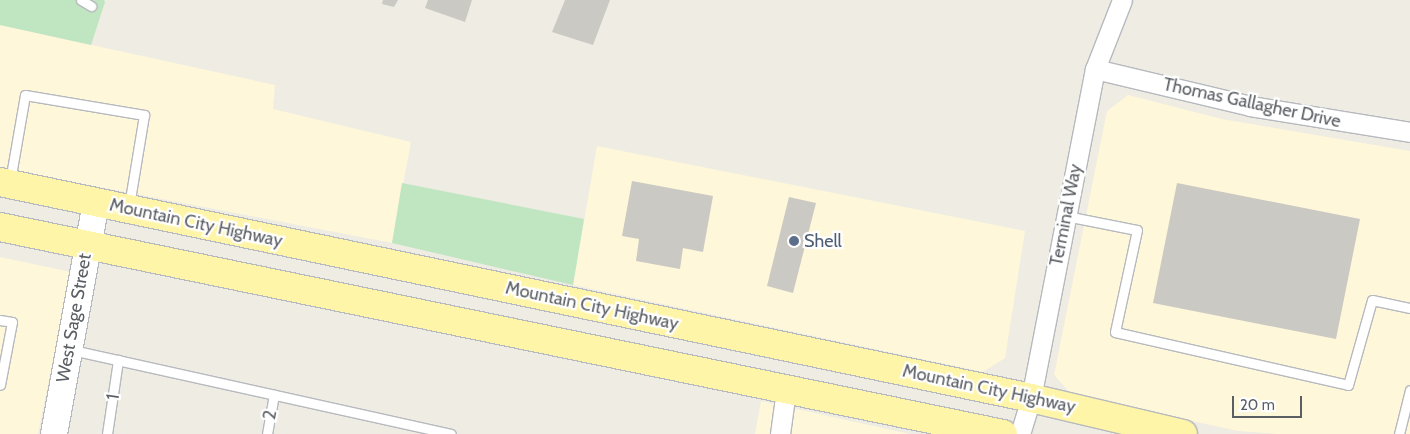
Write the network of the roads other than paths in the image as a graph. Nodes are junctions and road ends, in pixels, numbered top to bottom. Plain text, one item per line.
1 (81, 0) edge
2 (1122, 0) edge
3 (92, 6) dead end
4 (1095, 69) junction
5 (1410, 132) edge
6 (5, 183) edge
7 (96, 202) junction
8 (128, 209) junction
9 (1066, 216) junction
10 (0, 227) edge
11 (87, 245) junction
12 (1410, 308) edge
13 (0, 320) edge
14 (69, 350) junction
15 (118, 360) junction
16 (0, 384) edge
17 (786, 390) junction
18 (1410, 390) edge
19 (274, 395) junction
20 (1031, 398) junction
21 (427, 431) edge
22 (54, 434) edge
23 (107, 434) edge
24 (267, 434) edge
25 (451, 434) edge
26 (780, 434) edge
27 (1003, 434) edge
28 (1020, 434) edge
29 (1184, 434) edge
30 (1399, 434) edge

1 - 3 lane
2 - 4 street, Terminal Way
4 - 5 street, Thomas Gallagher Drive
4 - 9 street, Terminal Way
6 - 7 main road, Mountain City Highway
6 - 8 lane
7 - 8 main road, Mountain City Highway
7 - 11 street, West Sage Street
8 - 20 main road, Mountain City Highway
9 - 12 lane
9 - 20 street, Terminal Way
10 - 11 main road
11 - 14 street, West Sage Street
11 - 17 main road
13 - 16 lane
14 - 15 lane
14 - 22 street, West Sage Street
15 - 19 lane
15 - 23 lane, 1
17 - 26 street
17 - 27 main road
18 - 30 lane
19 - 21 lane
19 - 24 lane, 2
20 - 28 street, Terminal Way
20 - 29 main road, Mountain City Highway
21 - 25 lane

